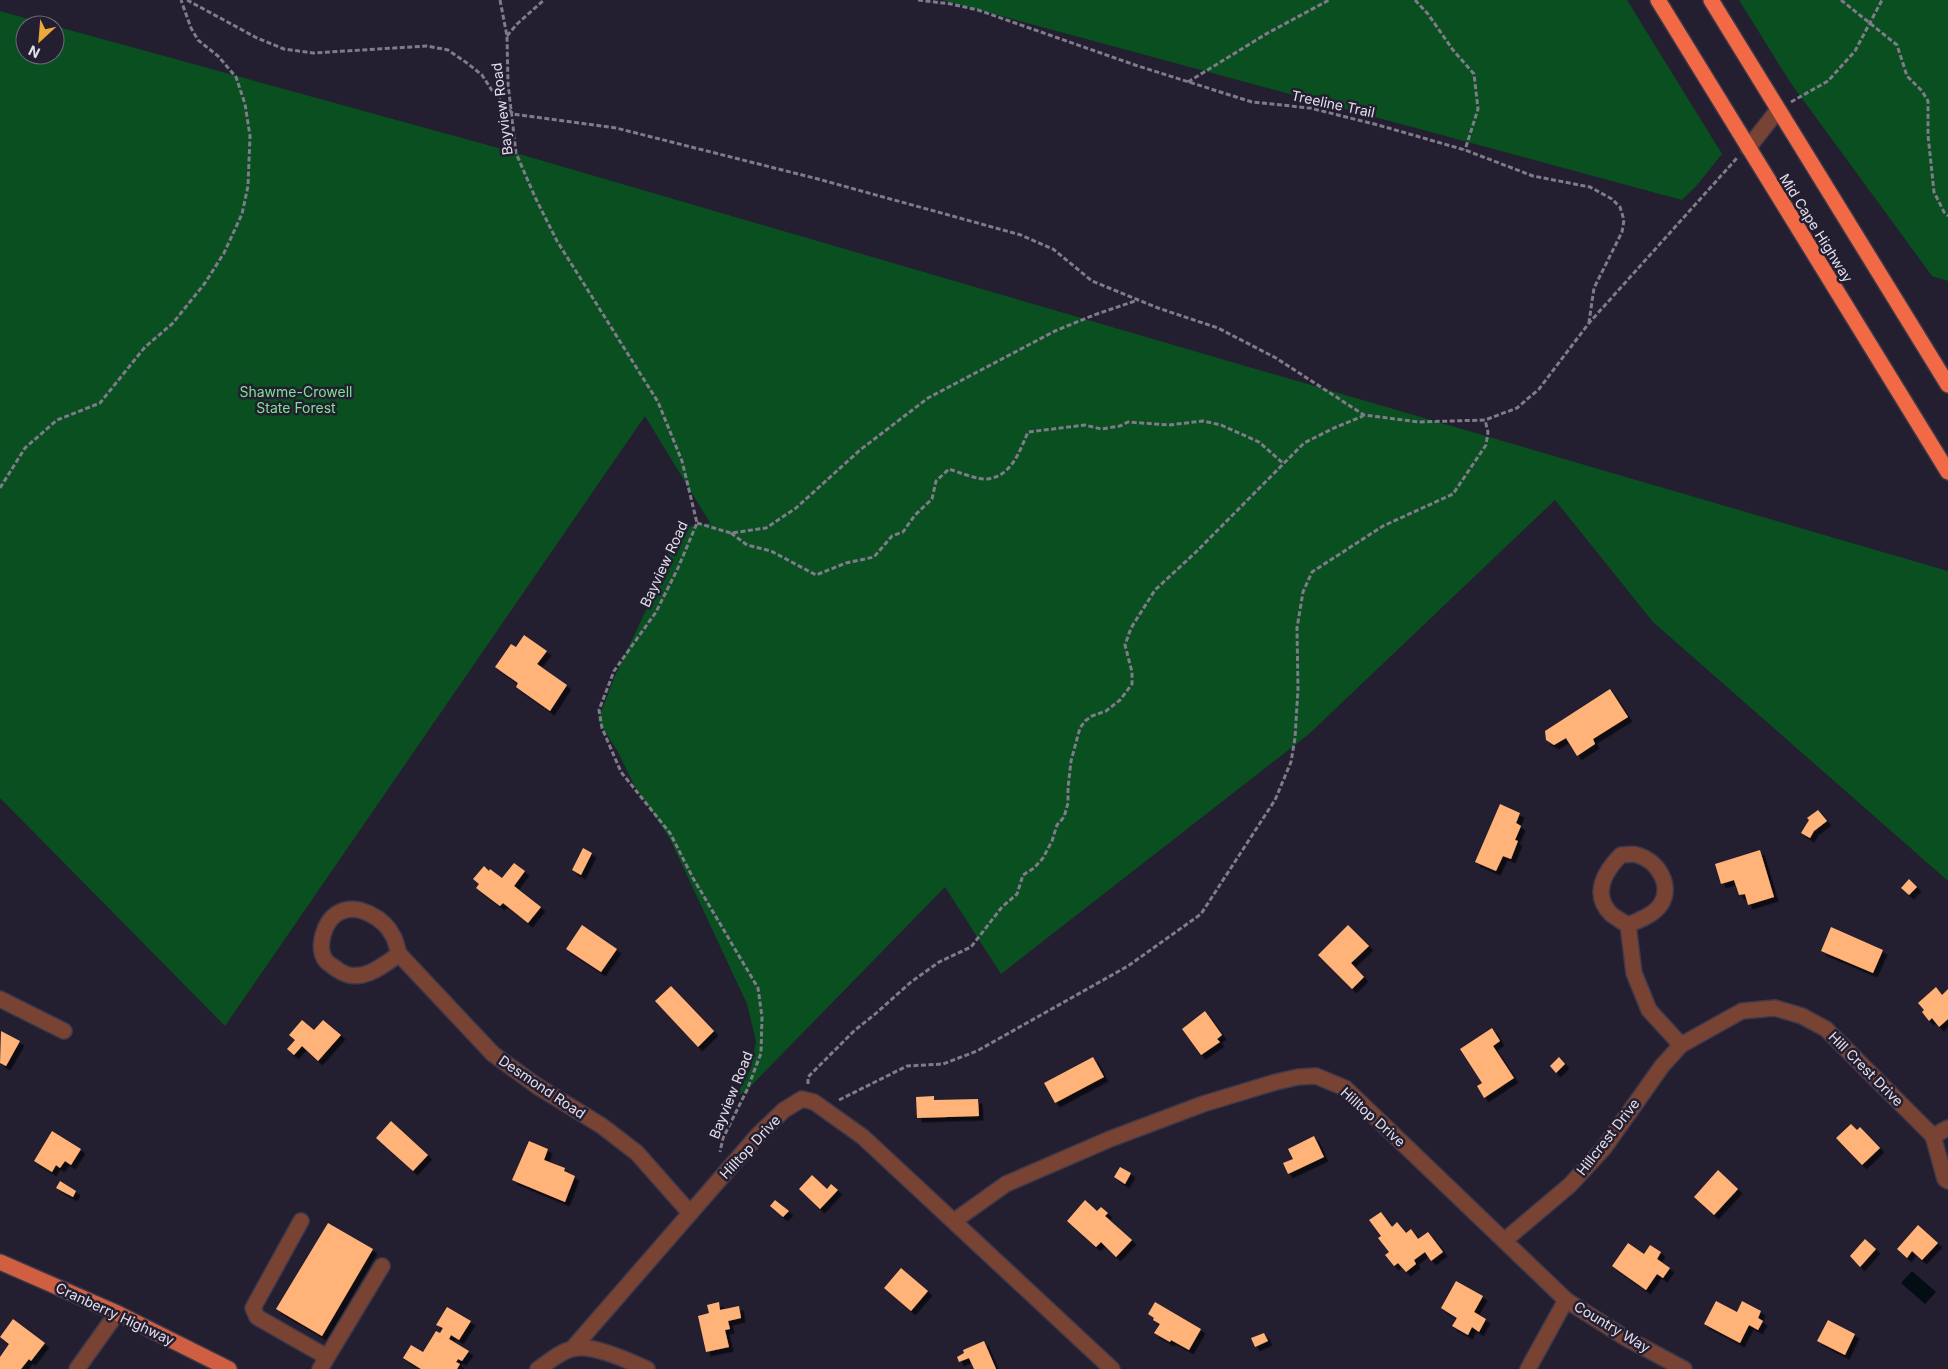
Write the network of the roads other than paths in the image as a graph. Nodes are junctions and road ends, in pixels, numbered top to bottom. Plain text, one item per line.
1 (1658, 0) edge
2 (1711, 0) edge
3 (1778, 110) junction
4 (1748, 148) junction
5 (1948, 386) edge
6 (1948, 472) edge
7 (1628, 925) junction
8 (399, 954) junction
9 (0, 999) edge
10 (64, 1031) dead end
11 (1682, 1045) junction
12 (1948, 1128) edge
13 (1933, 1136) junction
14 (1948, 1181) edge
15 (690, 1214) junction
16 (301, 1221) dead end
17 (954, 1221) junction
18 (1505, 1240) junction
19 (0, 1262) edge
20 (382, 1266) dead end
21 (1566, 1300) junction
22 (117, 1313) junction
23 (573, 1348) junction
24 (324, 1363) edge
25 (77, 1369) edge
26 (229, 1369) edge
27 (538, 1369) edge
28 (647, 1369) edge
29 (1112, 1369) edge
30 (1528, 1369) edge
31 (1684, 1369) edge

1 - 4 highway, Mid Cape Highway
2 - 3 highway
3 - 4 street
3 - 5 highway
4 - 6 highway, Mid Cape Highway
7 - 7 street
7 - 11 street
8 - 8 street, Desmond Road
8 - 15 street, Desmond Road
9 - 10 street
11 - 13 street, Hill Crest Drive
11 - 18 street, Hillcrest Drive
12 - 13 street
13 - 14 street, Hill Crest Drive
15 - 17 street, Hilltop Drive
15 - 23 street, Hilltop Drive
16 - 24 street
17 - 18 street, Hilltop Drive
17 - 29 street
18 - 21 street, Hilltop Drive
19 - 22 main road, Cranberry Highway
20 - 24 street
21 - 30 street
21 - 31 street, Country Way
22 - 25 street
22 - 26 main road, Cranberry Highway
23 - 27 street
23 - 28 street

